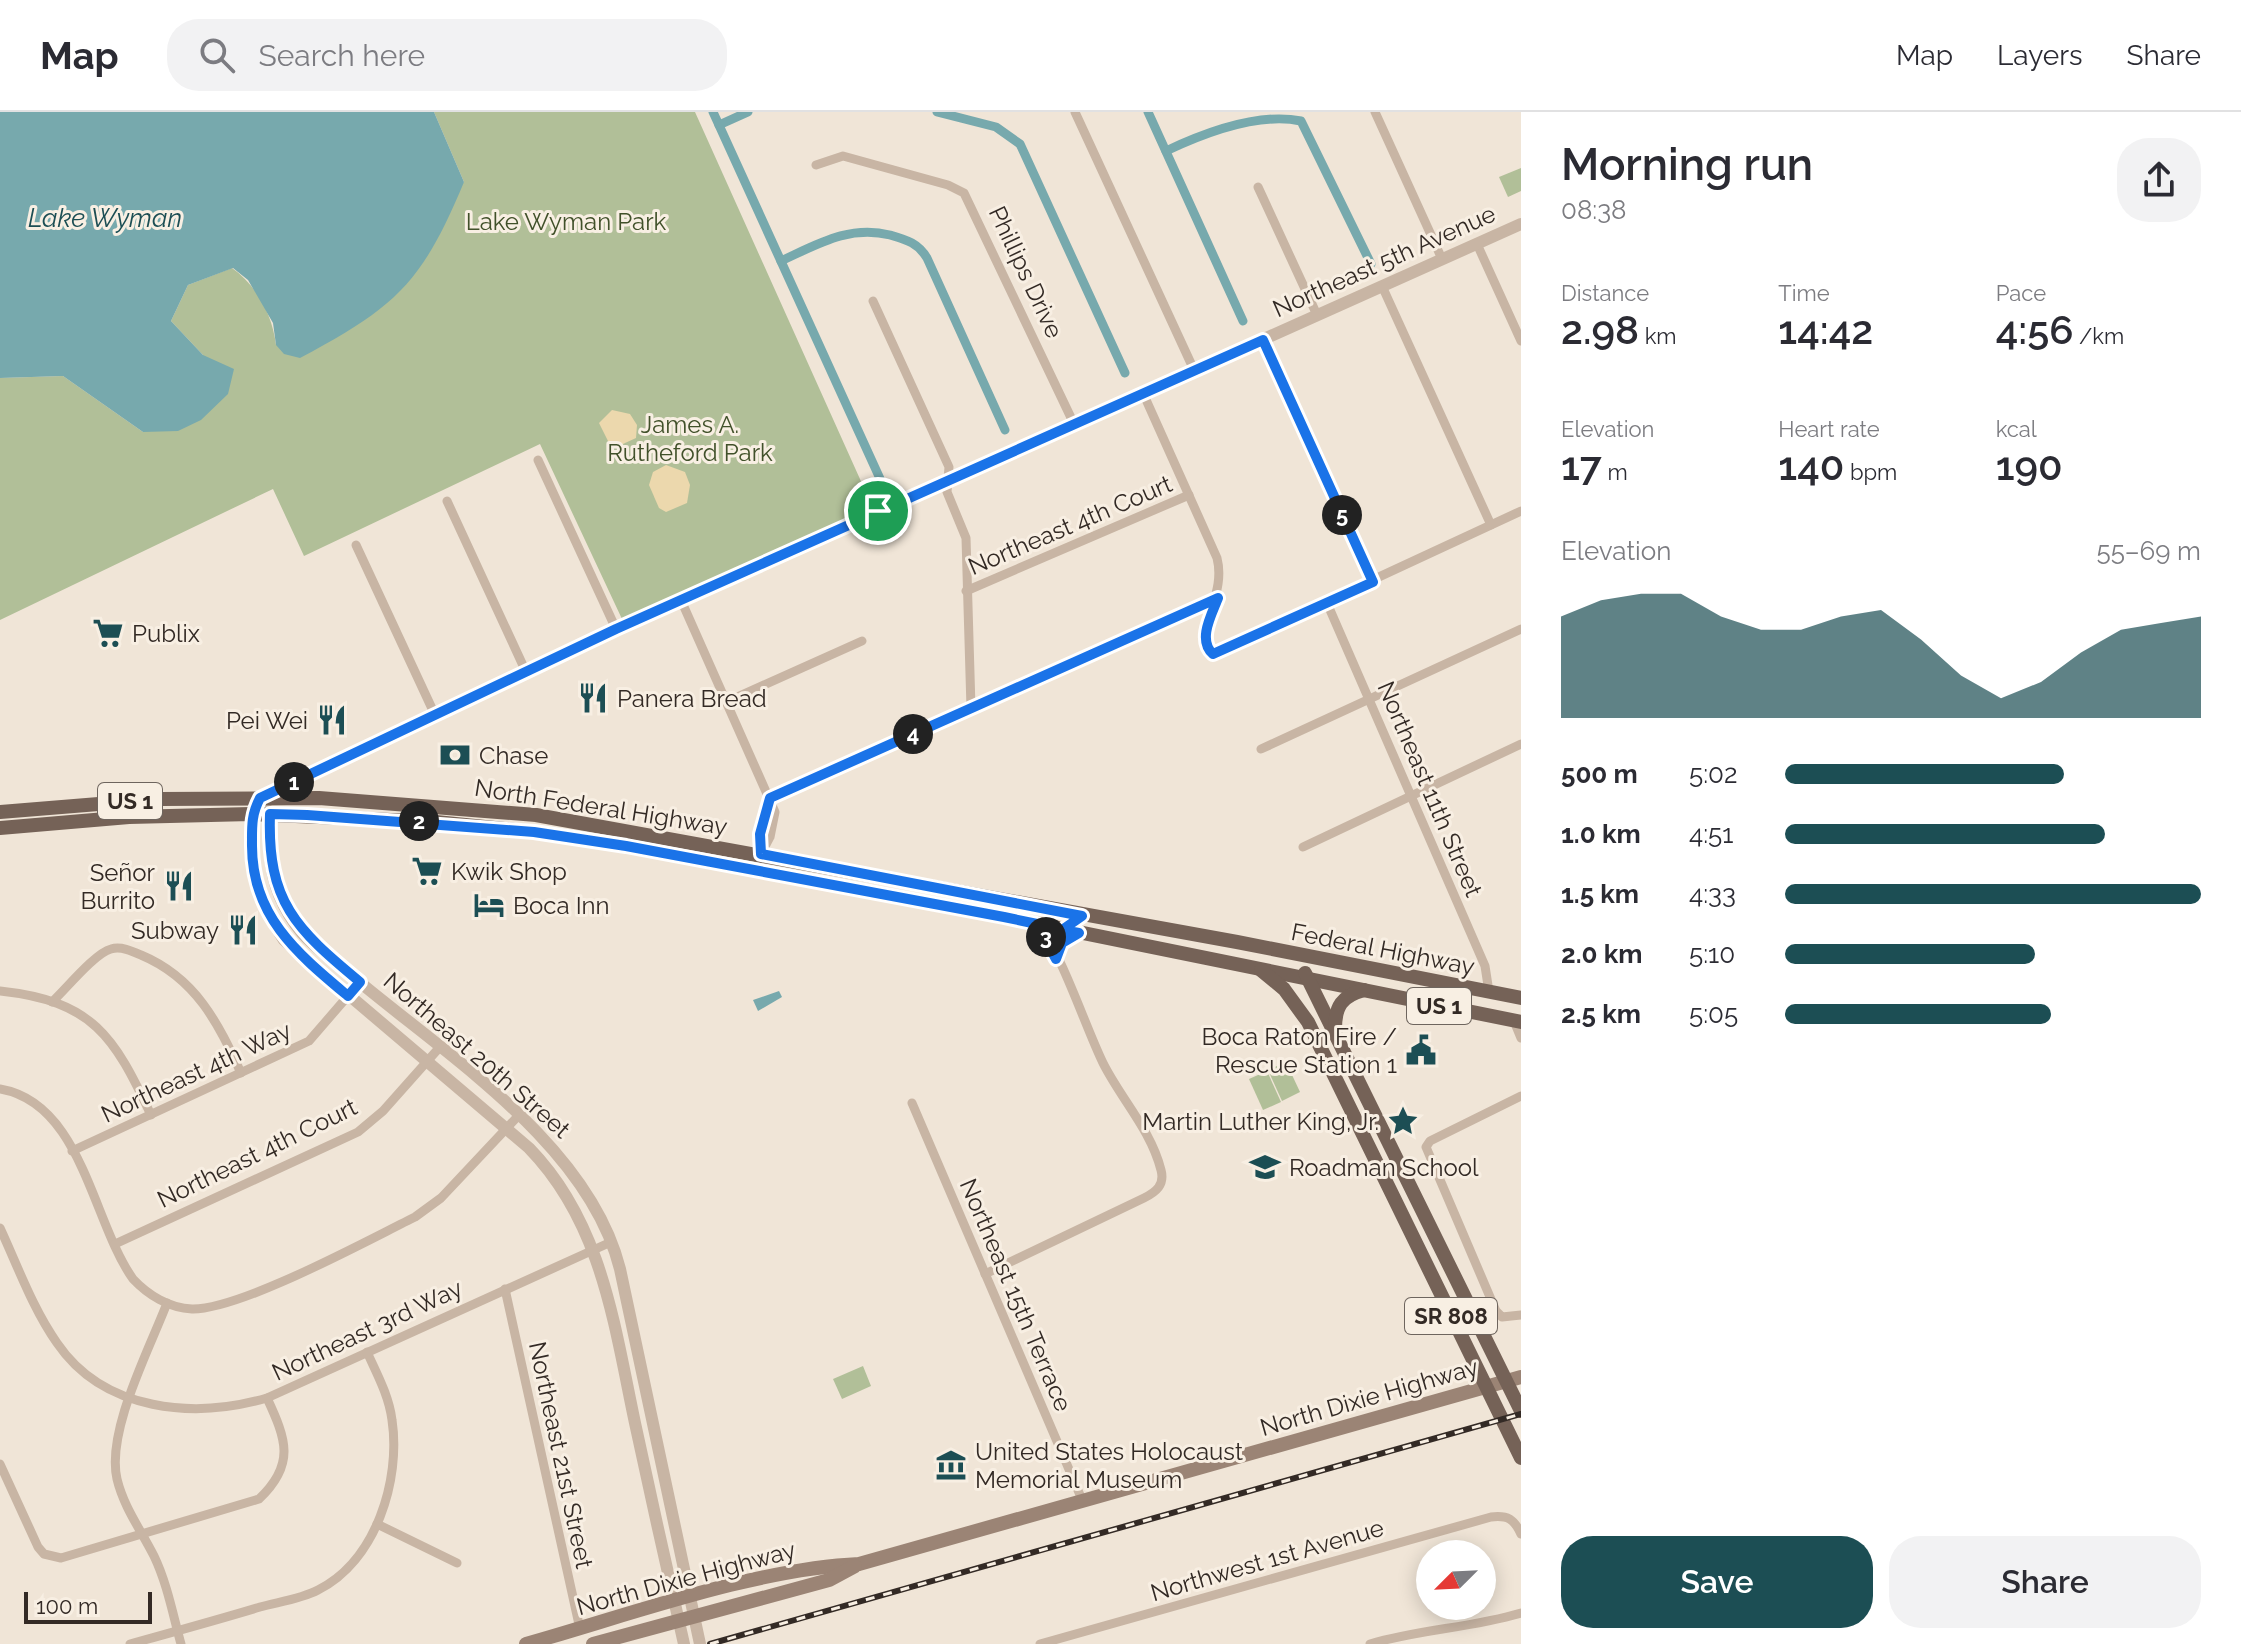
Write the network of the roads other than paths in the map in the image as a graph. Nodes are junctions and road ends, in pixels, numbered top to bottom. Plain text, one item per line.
1 (1075, 112) edge
2 (1375, 112) edge
3 (816, 165) dead end
4 (1258, 187) dead end
5 (1521, 224) edge
6 (1477, 244) junction
7 (1442, 259) junction
8 (1382, 286) junction
9 (873, 301) dead end
10 (1317, 315) junction
11 (1263, 340) junction
12 (1521, 341) edge
13 (1194, 370) junction
14 (1143, 393) junction
15 (1074, 424) junction
16 (538, 460) dead end
17 (948, 480) junction
18 (1189, 495) junction
19 (447, 501) dead end
20 (1521, 511) edge
21 (1491, 525) junction
22 (356, 545) dead end
23 (1373, 582) junction
24 (966, 591) junction
25 (1218, 598) junction
26 (681, 600) junction
27 (1327, 603) junction
28 (616, 629) junction
29 (1521, 629) edge
30 (862, 641) dead end
31 (526, 672) junction
32 (1370, 699) junction
33 (726, 702) junction
34 (971, 708) junction
35 (435, 715) junction
36 (1521, 744) edge
37 (1261, 749) dead end
38 (320, 770) junction
39 (1413, 795) junction
40 (260, 798) junction
41 (319, 798) junction
42 (770, 798) junction
43 (438, 805) junction
44 (0, 812) edge
45 (251, 814) junction
46 (270, 814) junction
47 (536, 815) junction
48 (436, 822) junction
49 (0, 828) edge
50 (509, 829) junction
51 (629, 829) junction
52 (626, 846) junction
53 (1303, 847) dead end
54 (761, 854) junction
55 (790, 860) junction
56 (731, 866) junction
57 (760, 871) junction
58 (282, 901) junction
59 (265, 908) junction
60 (1082, 916) junction
61 (1037, 924) junction
62 (1062, 930) junction
63 (1079, 933) junction
64 (1237, 942) joint
65 (1290, 953) junction
66 (1056, 959) junction
67 (1336, 962) junction
68 (1263, 968) junction
69 (1307, 977) junction
70 (360, 982) junction
71 (1364, 990) junction
72 (0, 991) edge
73 (1489, 992) junction
74 (348, 996) junction
75 (1521, 998) edge
76 (52, 1002) junction
77 (1308, 1022) junction
78 (1518, 1022) edge
79 (1335, 1029) junction
80 (1521, 1038) edge
81 (439, 1048) junction
82 (427, 1062) junction
83 (241, 1073) junction
84 (0, 1089) edge
85 (1521, 1096) edge
86 (912, 1103) dead end
87 (151, 1115) junction
88 (519, 1115) junction
89 (506, 1128) junction
90 (72, 1151) junction
91 (0, 1228) edge
92 (611, 1242) junction
93 (115, 1244) junction
94 (594, 1249) junction
95 (985, 1274) junction
96 (505, 1289) junction
97 (167, 1303) junction
98 (1521, 1315) edge
99 (367, 1352) junction
100 (1514, 1379) edge
101 (1485, 1386) junction
102 (131, 1398) junction
103 (267, 1398) junction
104 (1521, 1411) edge
105 (1521, 1458) edge
106 (662, 1460) junction
107 (0, 1464) edge
108 (644, 1466) junction
109 (1083, 1502) junction
110 (377, 1524) junction
111 (1521, 1534) edge
112 (141, 1535) junction
113 (457, 1563) dead end
114 (859, 1564) junction
115 (691, 1598) junction
116 (674, 1602) junction
117 (1521, 1613) edge
118 (694, 1616) junction
119 (678, 1620) junction
120 (580, 1629) junction
121 (177, 1631) junction
122 (130, 1644) edge
123 (181, 1644) edge
124 (526, 1644) edge
125 (593, 1644) edge
126 (684, 1644) edge
127 (700, 1644) edge
128 (1040, 1644) edge
129 (1370, 1644) edge

1 - 13 street
2 - 7 street
3 - 15 street, Phillips Drive
4 - 10 street
5 - 6 street, Northeast 5th Avenue
6 - 7 street, Northeast 5th Avenue
6 - 12 street
7 - 8 street, Northeast 5th Avenue
8 - 10 street, Northeast 5th Avenue
8 - 21 street
9 - 17 street
10 - 11 street, Northeast 5th Avenue
11 - 13 street, Northeast 5th Avenue
11 - 23 street
13 - 14 street, Northeast 5th Avenue
14 - 15 street, Northeast 5th Avenue
14 - 18 street
15 - 17 street, Northeast 5th Avenue
16 - 28 street
17 - 24 street
17 - 26 street, Northeast 5th Avenue
18 - 24 street, Northeast 4th Court
18 - 25 street
19 - 31 street
20 - 21 street
21 - 23 street
22 - 35 street
23 - 27 street
24 - 34 street
25 - 27 street
25 - 34 street
26 - 28 street, Northeast 5th Avenue
26 - 33 street
27 - 32 street, Northeast 11th Street
28 - 31 street, Northeast 5th Avenue
29 - 32 street
30 - 33 street
31 - 35 street, Northeast 5th Avenue
32 - 37 street
32 - 39 street, Northeast 11th Street
33 - 42 street
34 - 42 street
35 - 38 street, Northeast 5th Avenue
36 - 39 street
38 - 40 street, Northeast 5th Avenue
38 - 41 street
39 - 53 street
39 - 73 street, Northeast 11th Street
40 - 41 main road, North Federal Highway / US 1
40 - 44 main road, North Federal Highway / US 1
40 - 45 street
40 - 46 street
41 - 43 main road, North Federal Highway / US 1
42 - 54 street
43 - 47 main road, North Federal Highway / US 1
43 - 48 main road
45 - 46 main road, North Federal Highway / US 1
45 - 49 main road, North Federal Highway / US 1
45 - 59 street, Northeast 20th Street
46 - 48 main road, North Federal Highway / US 1
46 - 58 street, Northeast 20th Street
47 - 50 main road
47 - 51 main road, North Federal Highway / US 1
48 - 50 main road, North Federal Highway / US 1
50 - 52 main road, North Federal Highway / US 1
51 - 52 street
51 - 54 main road, North Federal Highway / US 1
52 - 56 main road, North Federal Highway / US 1
54 - 55 main road, North Federal Highway / US 1
54 - 56 main road
55 - 57 main road
55 - 60 main road, North Federal Highway / US 1
56 - 57 main road, North Federal Highway / US 1
57 - 61 main road, North Federal Highway / US 1
58 - 59 street
58 - 70 street, Northeast 20th Street
59 - 74 street, Northeast 20th Street
60 - 62 main road
60 - 64 main road, North Federal Highway / US 1
61 - 62 main road, North Federal Highway / US 1
61 - 66 street
62 - 63 main road, North Federal Highway / US 1
63 - 66 street
63 - 68 main road, North Federal Highway / US 1
64 - 65 main road, Federal Highway / US 1
65 - 67 main road, Federal Highway / US 1
65 - 68 main road
65 - 69 main road, SR 808
66 - 95 street
67 - 69 main road
67 - 73 main road, Federal Highway / US 1
68 - 69 main road, North Federal Highway / US 1
68 - 77 main road
69 - 71 main road, North Federal Highway / US 1
69 - 77 main road
69 - 79 main road, SR 808
70 - 74 street, Northeast 4th Way
70 - 81 street, Northeast 20th Street
71 - 78 main road, Federal Highway / US 1
71 - 79 main road
72 - 76 street
73 - 75 main road, Federal Highway / US 1
74 - 82 street, Northeast 20th Street
74 - 83 street, Northeast 4th Way
76 - 83 street
76 - 87 street
77 - 101 main road, SR 808
78 - 80 street
79 - 100 main road, SR 808
81 - 82 street, Northeast 4th Court
81 - 88 street, Northeast 20th Street
82 - 89 street, Northeast 20th Street
82 - 93 street, Northeast 4th Court
83 - 87 street, Northeast 4th Way
84 - 90 street
85 - 98 street
86 - 95 street, Northeast 15th Terrace
87 - 90 street, Northeast 4th Way
88 - 89 street
88 - 92 street, Northeast 20th Street
89 - 94 street, Northeast 20th Street
89 - 97 street
90 - 93 street
91 - 102 street, Northeast 3rd Way
92 - 94 street, Northeast 3rd Way
92 - 106 street, Northeast 20th Street
93 - 97 street
94 - 96 street, Northeast 3rd Way
94 - 108 street, Northeast 20th Street
95 - 109 street, Northeast 15th Terrace
96 - 99 street, Northeast 3rd Way
96 - 120 street, Northeast 21st Street
97 - 102 street
99 - 103 street, Northeast 3rd Way
99 - 110 street
100 - 101 main road, North Dixie Highway
100 - 104 main road, SR 808
101 - 105 main road, SR 808
101 - 109 main road, North Dixie Highway
102 - 103 street, Northeast 3rd Way
102 - 112 street
103 - 112 street
106 - 108 street
106 - 115 street, Northeast 20th Street
107 - 112 street
108 - 116 street, Northeast 20th Street
109 - 114 main road, North Dixie Highway
110 - 113 street
110 - 121 street
111 - 128 street, Northwest 1st Avenue
112 - 121 street
114 - 115 main road, North Dixie Highway
114 - 118 main road, North Dixie Highway
115 - 116 main road, North Dixie Highway
115 - 118 street, Northeast 20th Street
116 - 119 street, Northeast 20th Street
116 - 120 main road, North Dixie Highway
117 - 129 street
118 - 119 main road, North Dixie Highway
118 - 127 street, Northeast 20th Street
119 - 125 main road, North Dixie Highway
119 - 126 street, Northeast 20th Street
120 - 124 main road, North Dixie Highway
121 - 122 street
121 - 123 street

